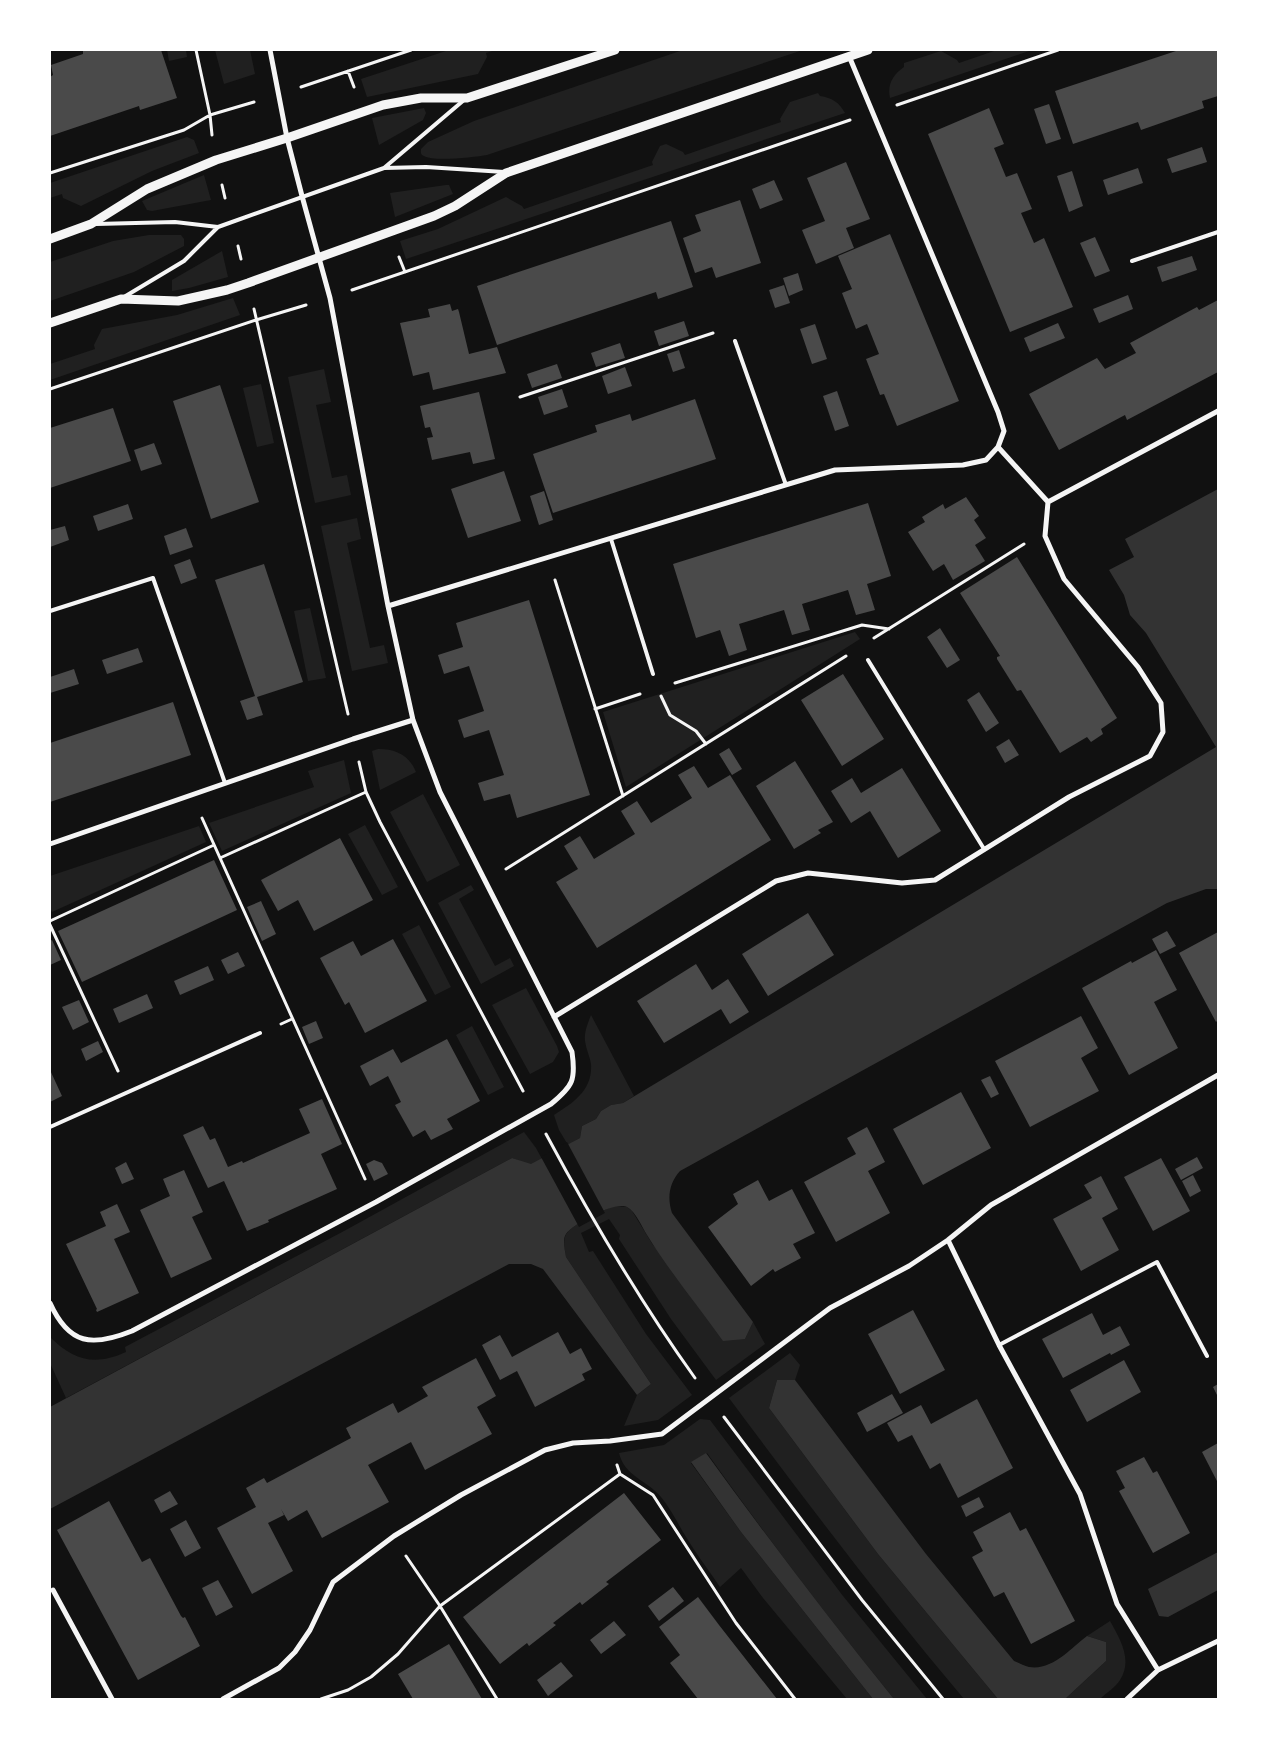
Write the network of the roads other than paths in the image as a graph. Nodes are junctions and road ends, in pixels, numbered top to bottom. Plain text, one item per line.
1 (270, 50) edge
2 (615, 50) edge
3 (868, 50) edge
4 (849, 56) junction
5 (467, 98) junction
6 (287, 138) junction
7 (384, 168) junction
8 (506, 173) junction
9 (302, 196) junction
10 (92, 224) junction
11 (218, 227) junction
12 (1218, 232) edge
13 (50, 239) edge
14 (320, 257) junction
15 (1132, 262) dead end
16 (121, 299) junction
17 (50, 323) edge
18 (735, 341) road end
19 (1218, 411) edge
20 (998, 447) junction
21 (786, 486) junction
22 (1048, 502) junction
23 (611, 539) junction
24 (388, 606) junction
25 (50, 611) edge
26 (868, 660) dead end
27 (653, 674) road end
28 (413, 720) junction
29 (225, 783) junction
30 (50, 844) edge
31 (984, 849) junction
32 (554, 1018) junction
33 (260, 1033) dead end
34 (1218, 1075) edge
35 (50, 1127) edge
36 (948, 1240) junction
37 (50, 1303) edge
38 (999, 1345) junction
39 (1207, 1356) dead end
40 (52, 1590) edge
41 (1218, 1641) edge
42 (1158, 1670) junction
43 (112, 1699) edge
44 (224, 1699) edge
45 (1127, 1699) edge

1 - 6 street
2 - 5 street
3 - 4 street
4 - 8 street
4 - 20 street
5 - 6 street
5 - 7 lane
6 - 9 street
6 - 10 street
7 - 8 lane
7 - 9 lane
8 - 14 street
9 - 11 lane
9 - 14 street
10 - 11 lane
10 - 13 street
11 - 16 lane
12 - 15 lane
14 - 16 street
14 - 24 street
16 - 17 street
18 - 21 lane
19 - 22 street
20 - 21 street
20 - 22 street
21 - 23 street
22 - 31 street
23 - 24 street
23 - 27 lane
24 - 28 street
25 - 29 lane
26 - 31 lane
28 - 29 street
28 - 32 street
29 - 30 street
31 - 32 street
32 - 37 street
33 - 35 lane
34 - 36 street
36 - 38 street
36 - 44 street
38 - 39 lane
38 - 42 street
40 - 43 street
41 - 42 street
42 - 45 street

